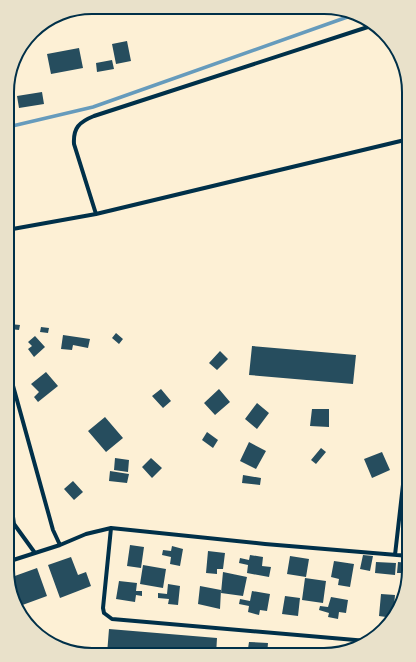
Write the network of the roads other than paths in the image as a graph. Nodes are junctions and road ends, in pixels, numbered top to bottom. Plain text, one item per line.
1 (368, 27) edge
2 (402, 141) edge
3 (96, 214) junction
4 (14, 229) edge
5 (14, 389) edge
6 (402, 498) edge
7 (14, 524) edge
8 (111, 528) junction
9 (60, 545) junction
10 (35, 553) junction
11 (395, 554) junction
12 (402, 555) edge
13 (14, 560) edge
14 (358, 640) edge

1 - 3 street
2 - 3 street
3 - 4 street
5 - 9 street
6 - 11 street
7 - 10 street
8 - 9 street
8 - 11 street
8 - 14 street
9 - 10 street
10 - 13 street
11 - 12 street

